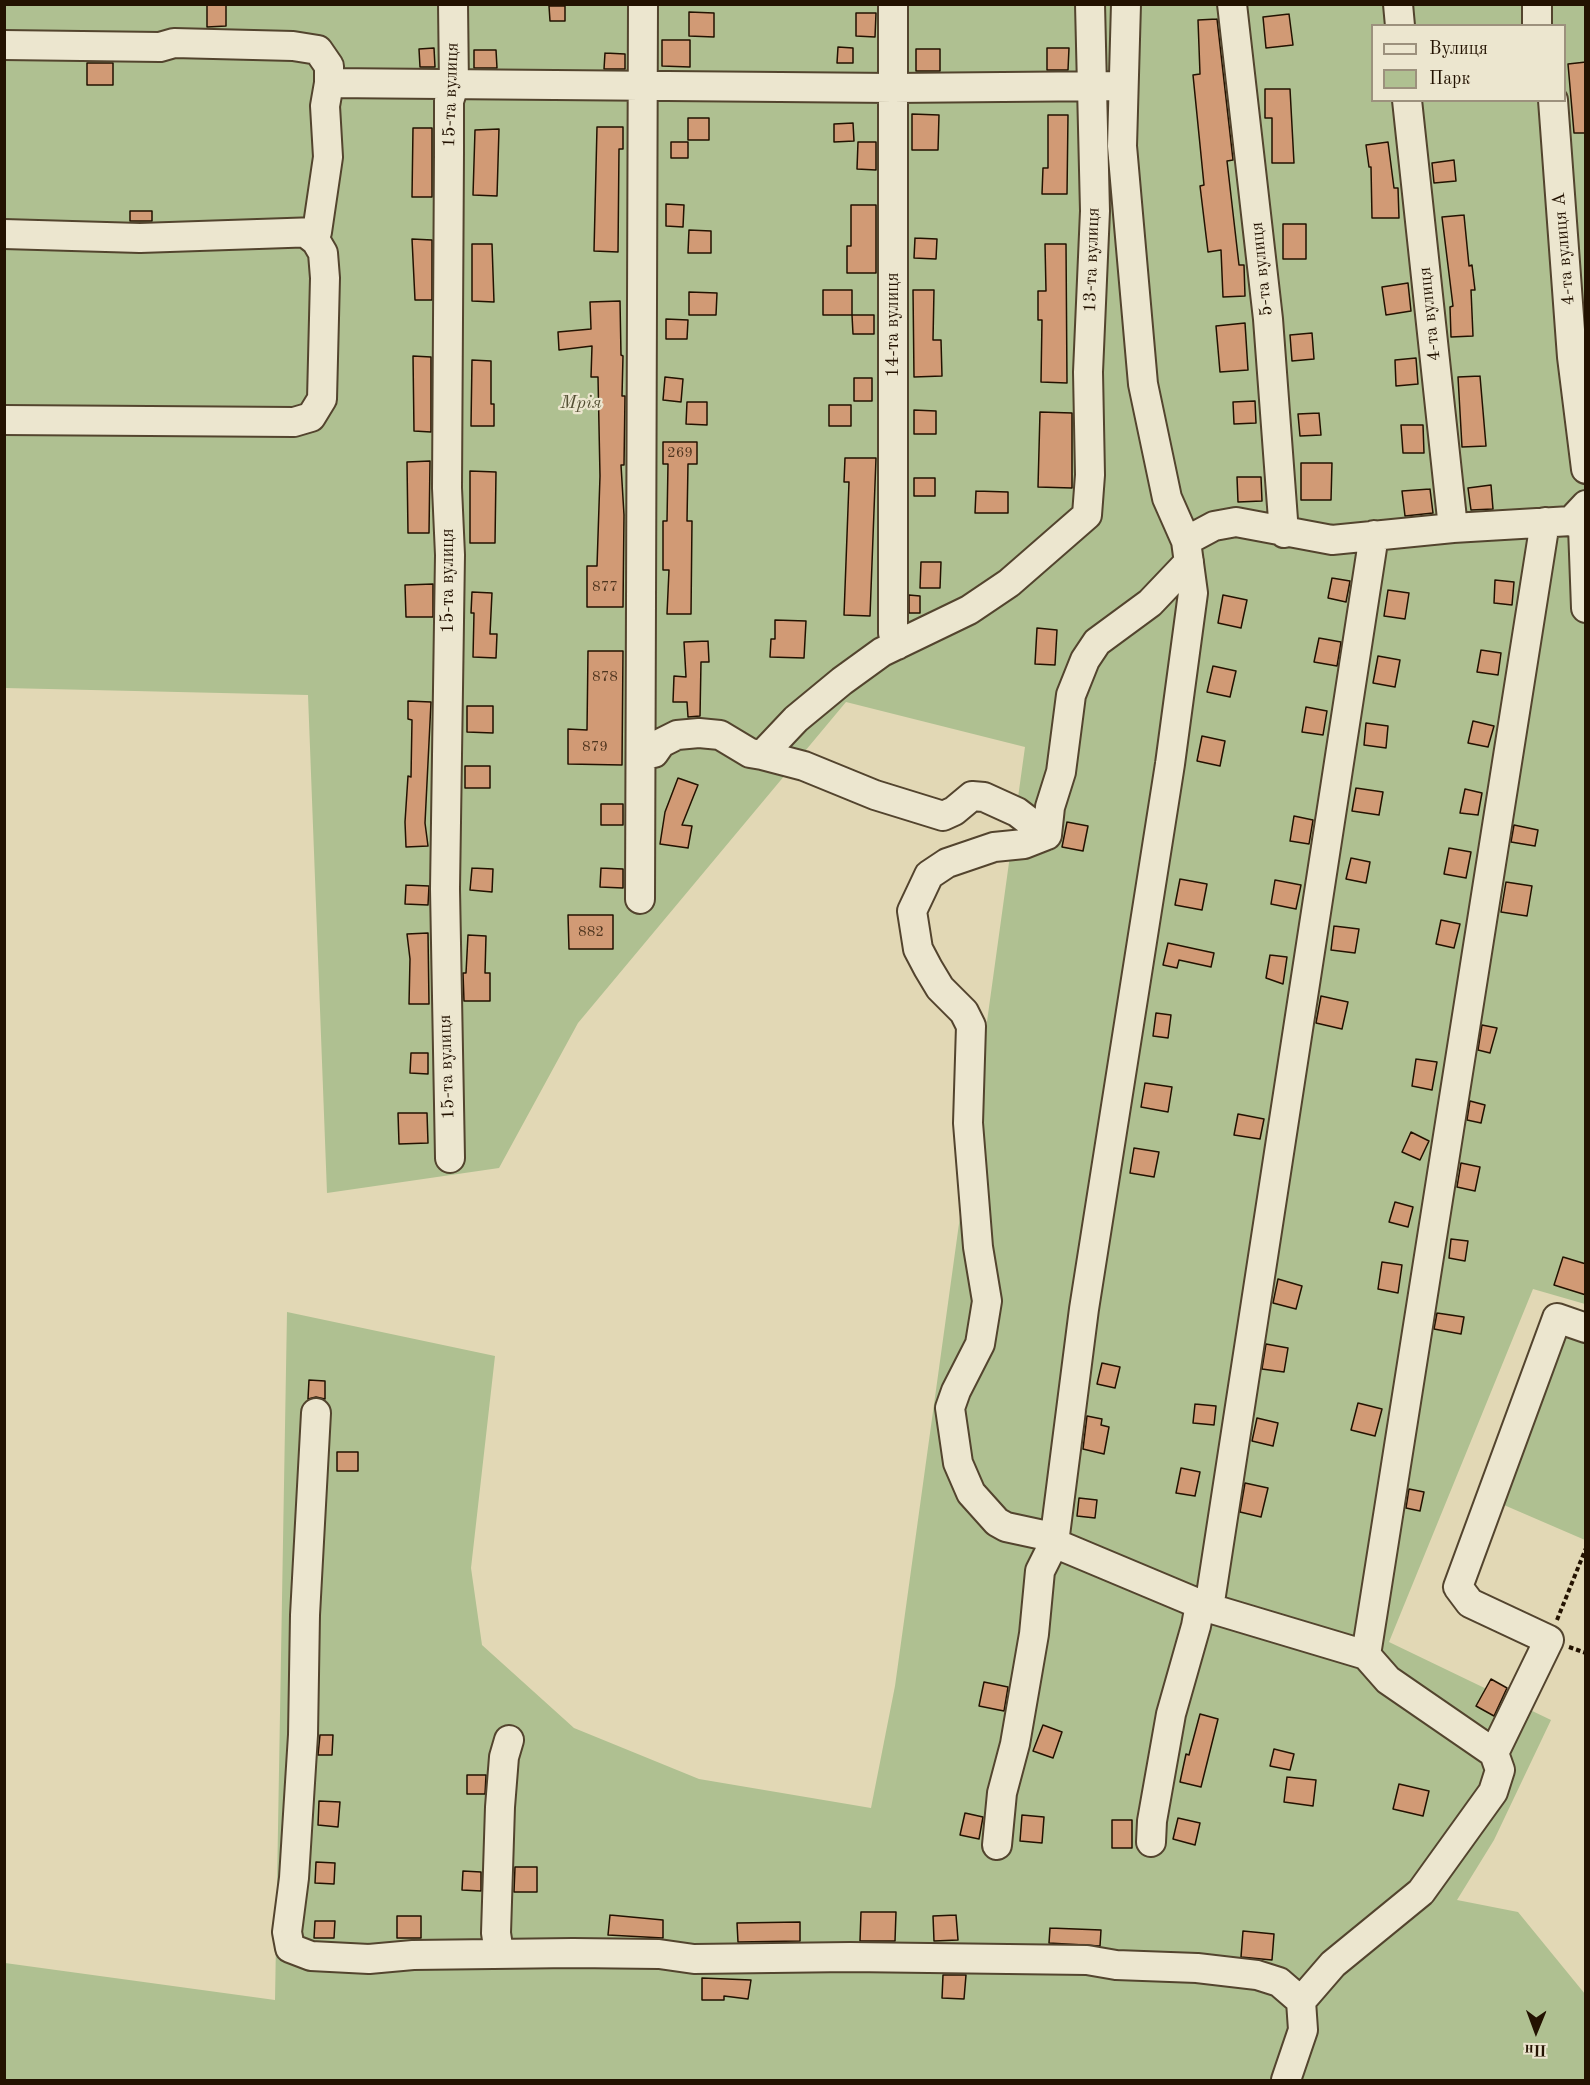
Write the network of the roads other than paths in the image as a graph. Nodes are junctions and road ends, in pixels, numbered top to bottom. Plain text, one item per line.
1 (453, 4) edge
2 (643, 4) edge
3 (893, 4) edge
4 (1090, 4) edge
5 (1126, 4) edge
6 (1232, 4) edge
7 (1398, 4) edge
8 (1537, 4) edge
9 (1400, 24) edge
10 (1537, 24) edge
11 (4, 45) edge
12 (329, 84) junction
13 (454, 86) junction
14 (643, 86) junction
15 (1094, 86) junction
16 (1124, 87) junction
17 (893, 88) junction
18 (1407, 102) edge
19 (1553, 102) edge
20 (4, 234) edge
21 (307, 234) junction
22 (1575, 258) edge
23 (4, 420) edge
24 (1586, 469) edge
25 (1567, 516) edge
26 (1453, 528) junction
27 (1284, 533) junction
28 (1374, 535) junction
29 (1187, 551) junction
30 (1586, 608) edge
31 (897, 645) junction
32 (641, 755) junction
33 (762, 755) junction
34 (1047, 835) junction
35 (640, 899) dead end
36 (450, 1158) dead end
37 (1586, 1328) edge
38 (316, 1413) dead end
39 (1054, 1543) junction
40 (1204, 1606) junction
41 (1366, 1656) junction
42 (508, 1740) dead end
43 (1494, 1753) junction
44 (1151, 1842) dead end
45 (997, 1845) dead end
46 (498, 1953) junction
47 (1301, 2001) junction
48 (1286, 2080) edge

1 - 13 street, 15-та вулиця
2 - 14 street
3 - 17 street, 14-та вулиця
4 - 15 street, 13-та вулиця
5 - 16 street
6 - 27 street, 5-та вулиця
7 - 9 street
8 - 10 street
11 - 12 street
12 - 13 street
12 - 21 street
13 - 14 street
13 - 36 street, 15-та вулиця
14 - 17 street
14 - 32 street
15 - 16 street
15 - 17 street
15 - 31 street, 13-та вулиця
16 - 29 street
17 - 31 street, 14-та вулиця
18 - 26 street, 4-та вулиця
19 - 22 street, 4-та вулиця А
20 - 21 street
21 - 23 street
22 - 24 street, 4-та вулиця А
25 - 26 street
25 - 30 street
25 - 41 street
26 - 28 street
27 - 28 street
27 - 29 street
28 - 40 street
29 - 34 street
29 - 39 street
31 - 33 street
32 - 33 street
32 - 35 street
33 - 34 street
34 - 39 street
37 - 43 street
38 - 46 street
39 - 40 street
39 - 45 street
40 - 41 street
40 - 44 street
41 - 43 street
42 - 46 street
43 - 47 street
46 - 47 street
47 - 48 street

